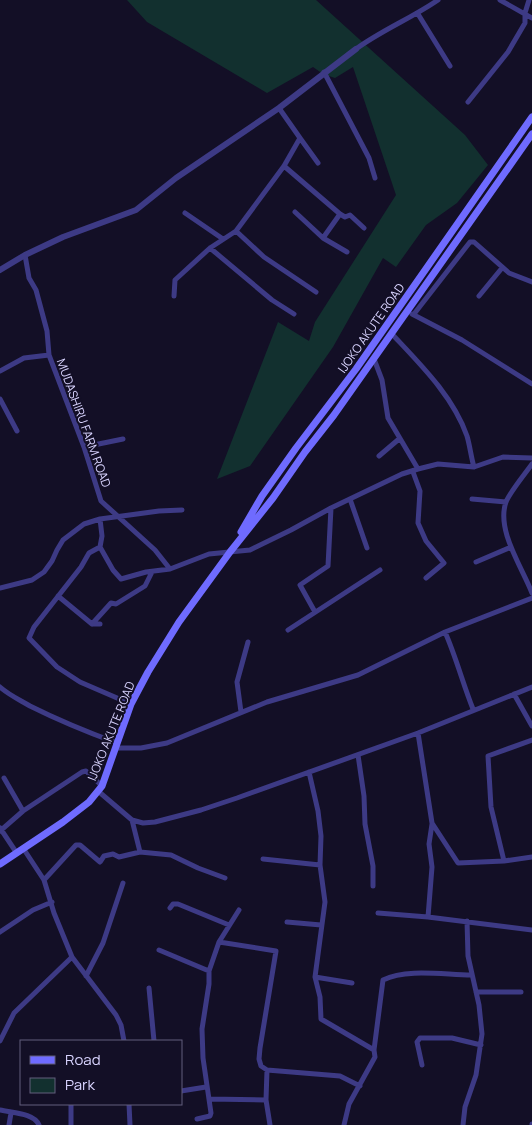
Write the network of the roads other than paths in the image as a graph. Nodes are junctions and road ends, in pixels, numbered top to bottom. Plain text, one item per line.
1 (438, 0) edge
2 (500, 0) edge
3 (529, 0) edge
4 (524, 12) junction
5 (418, 14) junction
6 (532, 18) edge
7 (356, 49) joint
8 (450, 66) dead end
9 (324, 72) junction
10 (468, 102) dead end
11 (279, 108) junction
12 (532, 117) edge
13 (532, 134) edge
14 (300, 138) junction
15 (318, 163) dead end
16 (284, 166) junction
17 (375, 178) dead end
18 (295, 212) dead end
19 (185, 213) dead end
20 (340, 214) junction
21 (364, 228) dead end
22 (236, 231) junction
23 (323, 238) junction
24 (223, 239) junction
25 (210, 248) junction
26 (347, 252) dead end
27 (25, 255) junction
28 (502, 268) junction
29 (0, 270) edge
30 (532, 282) edge
31 (316, 292) dead end
32 (174, 296) dead end
33 (479, 296) dead end
34 (406, 312) junction
35 (294, 314) dead end
36 (414, 314) junction
37 (391, 334) junction
38 (49, 355) junction
39 (374, 359) junction
40 (0, 371) edge
41 (532, 384) edge
42 (0, 399) edge
43 (17, 431) dead end
44 (399, 438) junction
45 (123, 439) dead end
46 (84, 448) junction
47 (379, 456) dead end
48 (532, 458) edge
49 (532, 464) edge
50 (474, 467) junction
51 (415, 470) junction
52 (350, 499) junction
53 (472, 499) dead end
54 (506, 502) junction
55 (331, 508) junction
56 (182, 510) dead end
57 (120, 517) junction
58 (100, 519) junction
59 (511, 546) junction
60 (100, 548) junction
61 (367, 548) dead end
62 (230, 552) junction
63 (476, 562) dead end
64 (170, 569) junction
65 (380, 570) dead end
66 (152, 572) junction
67 (532, 575) edge
68 (426, 578) dead end
69 (526, 578) junction
70 (0, 588) edge
71 (532, 593) edge
72 (58, 596) junction
73 (532, 598) edge
74 (315, 612) junction
75 (92, 624) junction
76 (100, 624) dead end
77 (288, 630) dead end
78 (445, 632) junction
79 (248, 642) dead end
80 (0, 687) edge
81 (532, 687) edge
82 (514, 694) junction
83 (131, 704) junction
84 (473, 710) junction
85 (241, 712) junction
86 (532, 726) edge
87 (418, 732) junction
88 (532, 740) edge
89 (116, 746) junction
90 (358, 755) junction
91 (309, 772) junction
92 (4, 778) dead end
93 (100, 789) junction
94 (23, 811) junction
95 (132, 820) junction
96 (432, 823) junction
97 (0, 829) edge
98 (19, 850) junction
99 (140, 852) junction
100 (532, 857) edge
101 (264, 859) dead end
102 (504, 861) junction
103 (0, 864) edge
104 (320, 864) junction
105 (225, 878) dead end
106 (44, 880) junction
107 (123, 883) dead end
108 (374, 886) dead end
109 (52, 902) junction
110 (170, 908) dead end
111 (239, 910) dead end
112 (378, 913) dead end
113 (428, 917) junction
114 (467, 921) junction
115 (287, 922) dead end
116 (229, 925) junction
117 (321, 925) junction
118 (532, 930) edge
119 (0, 932) edge
120 (219, 942) junction
121 (159, 950) dead end
122 (72, 957) junction
123 (209, 971) junction
124 (86, 976) junction
125 (471, 976) junction
126 (315, 977) junction
127 (352, 983) dead end
128 (150, 988) dead end
129 (476, 992) junction
130 (521, 992) dead end
131 (124, 1040) edge
132 (154, 1040) edge
133 (0, 1041) edge
134 (481, 1045) junction
135 (374, 1050) junction
136 (422, 1065) dead end
137 (267, 1070) junction
138 (360, 1086) junction
139 (206, 1087) junction
140 (182, 1091) edge
141 (209, 1099) junction
142 (266, 1100) junction
143 (71, 1105) edge
144 (129, 1105) edge
145 (0, 1110) edge
146 (11, 1113) junction
147 (196, 1119) dead end
148 (9, 1125) edge
149 (39, 1125) edge
150 (72, 1125) edge
151 (130, 1125) edge
152 (270, 1125) edge
153 (344, 1125) edge
154 (463, 1125) edge

1 - 5 street
2 - 4 street
3 - 4 street
4 - 6 street
4 - 10 street
5 - 7 street
5 - 8 street
7 - 9 street
9 - 11 street
9 - 17 street
11 - 14 street
11 - 27 street
12 - 62 main road, IJOKO AKUTE ROAD
13 - 34 main road, IJOKO AKUTE ROAD
14 - 15 street
14 - 16 street
16 - 20 street
16 - 22 street
18 - 23 street
19 - 24 street
20 - 21 street
20 - 23 street
22 - 24 street
22 - 31 street
23 - 26 street
24 - 25 street
25 - 32 street
25 - 35 street
27 - 29 street
27 - 38 street, MUDASHIRU FARM ROAD
28 - 30 street
28 - 33 street
28 - 36 street
34 - 36 street
34 - 37 main road, IJOKO AKUTE ROAD
36 - 41 street
37 - 39 main road, IJOKO AKUTE ROAD
37 - 50 street
38 - 40 street
38 - 46 street, MUDASHIRU FARM ROAD
39 - 44 street
39 - 62 main road, IJOKO AKUTE ROAD
42 - 43 street
44 - 47 street
44 - 51 street
45 - 46 street
46 - 57 street, MUDASHIRU FARM ROAD
48 - 50 street
49 - 54 street
50 - 51 street
51 - 52 street
51 - 68 street
52 - 55 street
52 - 61 street
53 - 54 street
54 - 59 street
55 - 62 street
55 - 74 street
56 - 57 street
57 - 58 street
57 - 64 street, MUDASHIRU FARM ROAD
58 - 60 street
58 - 70 street
59 - 63 street
59 - 69 street
60 - 66 street
60 - 72 street
62 - 64 street
62 - 83 main road, IJOKO AKUTE ROAD
64 - 66 street
65 - 74 street
66 - 75 street
67 - 69 street
69 - 71 street
72 - 75 street
72 - 83 street
73 - 78 street
74 - 77 street
75 - 76 street
78 - 84 street
78 - 85 street
79 - 85 street
80 - 89 street
81 - 82 street
82 - 84 street
82 - 86 street
83 - 89 main road, IJOKO AKUTE ROAD
84 - 87 street
85 - 89 street
87 - 90 street
87 - 96 street
88 - 102 street
89 - 93 main road, IJOKO AKUTE ROAD
90 - 91 street
90 - 108 street
91 - 95 street
91 - 104 street
92 - 94 street
93 - 94 street
93 - 95 street
93 - 98 main road, IJOKO AKUTE ROAD
94 - 97 street
95 - 99 street
96 - 102 street
96 - 113 street
97 - 98 street
98 - 103 main road, IJOKO AKUTE ROAD
98 - 106 street
99 - 105 street
99 - 106 street
100 - 102 street
101 - 104 street
104 - 117 street
106 - 109 street
107 - 124 street
109 - 119 street
109 - 122 street
110 - 116 street
111 - 116 street
112 - 113 street
113 - 114 street
114 - 118 street
114 - 125 street
115 - 117 street
116 - 120 street
117 - 126 street
120 - 123 street
120 - 137 street
121 - 123 street
122 - 124 street
122 - 133 street
123 - 139 street
124 - 131 street
125 - 129 street
125 - 135 street
126 - 127 street
126 - 135 street
128 - 132 street
129 - 130 street
129 - 134 street
134 - 136 street
134 - 154 street
135 - 138 street
137 - 138 street
137 - 142 street
138 - 153 street
139 - 140 street
139 - 141 street
141 - 142 street
141 - 147 street
142 - 152 street
143 - 150 street
144 - 151 street
145 - 146 street
146 - 148 street
146 - 149 street

